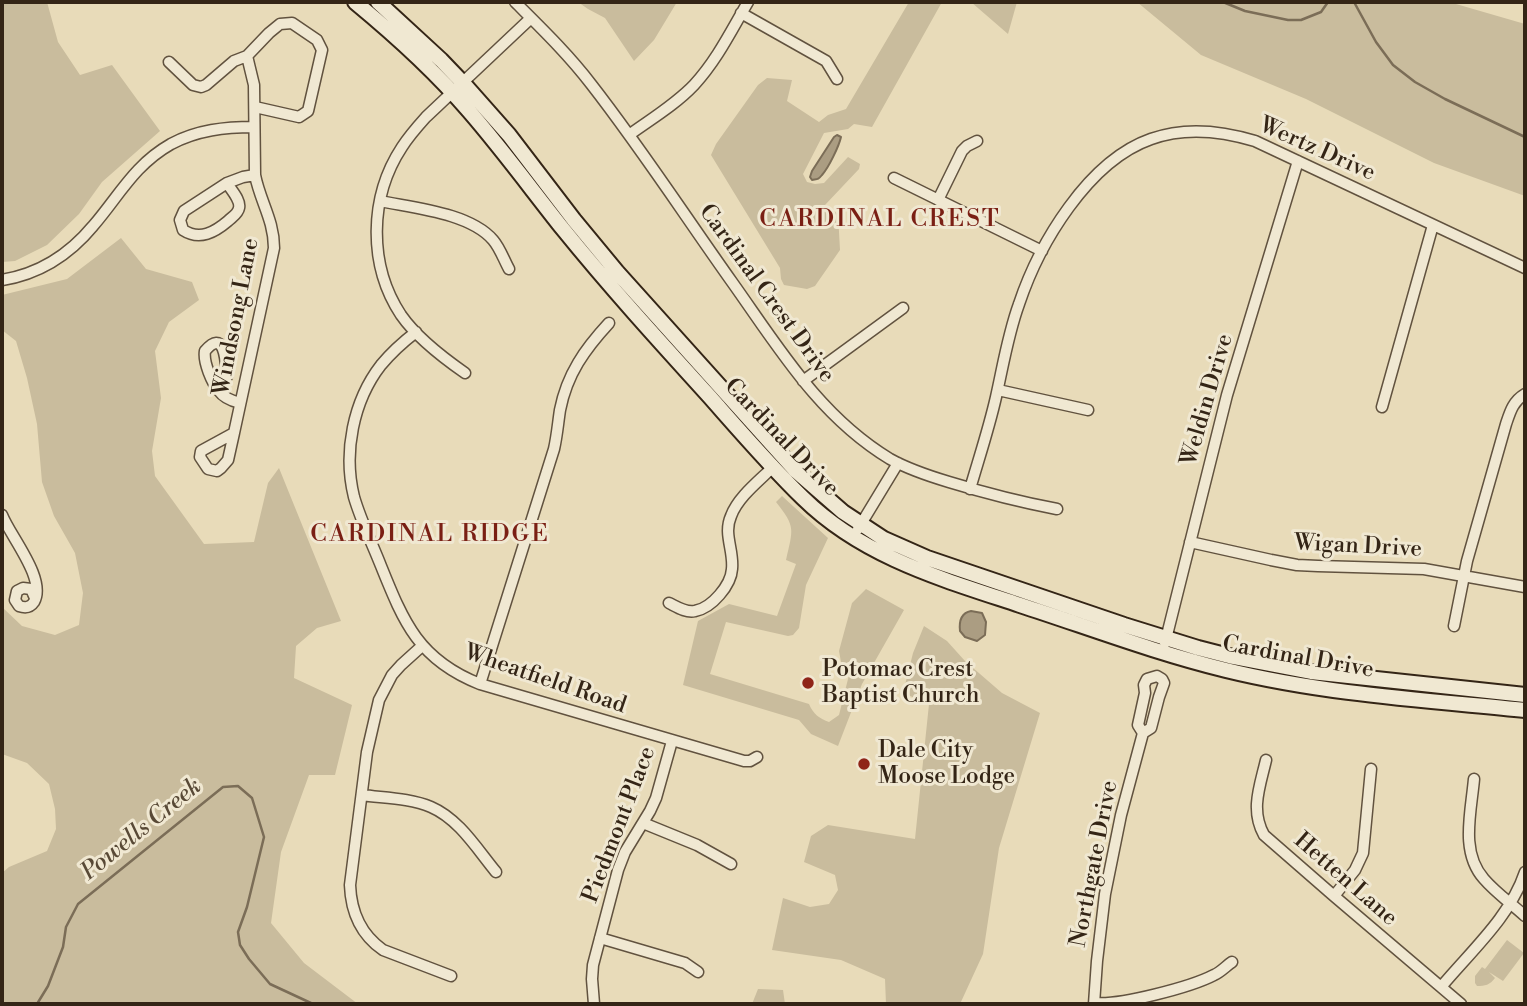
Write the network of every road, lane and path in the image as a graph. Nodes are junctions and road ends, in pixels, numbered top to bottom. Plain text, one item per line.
1 (355, 2) edge
2 (377, 2) edge
3 (515, 2) edge
4 (748, 2) edge
5 (741, 13) junction
6 (531, 18) junction
7 (247, 56) junction
8 (169, 62) dead end
9 (837, 79) dead end
10 (458, 88) junction
11 (255, 107) junction
12 (254, 127) junction
13 (629, 135) junction
14 (976, 141) dead end
15 (1298, 161) junction
16 (254, 175) junction
17 (894, 178) dead end
18 (227, 183) junction
19 (938, 200) junction
20 (380, 201) junction
21 (1433, 225) junction
22 (1041, 251) junction
23 (1525, 268) edge
24 (509, 269) dead end
25 (2, 280) edge
26 (903, 308) dead end
27 (609, 323) dead end
28 (416, 332) junction
29 (464, 373) dead end
30 (803, 381) junction
31 (216, 387) dead end
32 (998, 390) junction
33 (1525, 394) edge
34 (240, 403) junction
35 (1382, 407) dead end
36 (1088, 410) dead end
37 (234, 433) dead end
38 (898, 463) junction
39 (773, 467) junction
40 (970, 489) junction
41 (1057, 509) dead end
42 (2, 515) edge
43 (861, 525) junction
44 (853, 538) junction
45 (1190, 542) junction
46 (1463, 576) junction
47 (1525, 587) edge
48 (35, 598) dead end
49 (669, 604) dead end
50 (1454, 626) dead end
51 (1165, 645) junction
52 (422, 646) junction
53 (480, 684) junction
54 (1525, 695) edge
55 (1525, 710) edge
56 (1143, 733) junction
57 (672, 741) junction
58 (757, 757) dead end
59 (1266, 760) dead end
60 (1371, 769) dead end
61 (1474, 779) dead end
62 (362, 795) junction
63 (643, 823) junction
64 (731, 864) dead end
65 (496, 872) dead end
66 (1525, 872) edge
67 (1334, 896) junction
68 (1511, 903) junction
69 (1525, 916) edge
70 (600, 938) junction
71 (1232, 962) dead end
72 (698, 972) dead end
73 (450, 976) dead end
74 (1441, 987) junction
75 (594, 1004) edge
76 (1094, 1004) edge
77 (1461, 1004) edge

1 - 10 main road, Cardinal Drive
2 - 10 main road, Cardinal Drive
3 - 6 street, Cardinal Crest Drive
4 - 5 street
5 - 9 street
5 - 13 street
6 - 10 street
6 - 13 street, Cardinal Crest Drive
7 - 8 street
7 - 11 street
7 - 11 street
10 - 20 street
10 - 39 main road, Cardinal Drive
10 - 43 main road, Cardinal Drive
11 - 12 street, Windsong Lane
12 - 16 street, Windsong Lane
12 - 25 street
13 - 30 street, Cardinal Crest Drive
14 - 19 street
15 - 21 street, Wertz Drive
15 - 22 street, Wertz Drive
15 - 45 street, Weldin Drive
16 - 18 street
16 - 34 street, Windsong Lane
17 - 19 street
18 - 18 street
19 - 22 street
20 - 24 street
20 - 28 street
21 - 23 street, Wertz Drive
21 - 35 street
22 - 32 street, Wertz Drive
26 - 30 street
27 - 53 street
28 - 29 street
28 - 52 street, Wheatfield Road
30 - 38 street, Cardinal Crest Drive
31 - 34 street
32 - 36 street
32 - 40 street, Wertz Drive
33 - 46 street
34 - 37 street, Windsong Lane
38 - 40 street, Cardinal Crest Drive
38 - 43 street
39 - 44 main road, Cardinal Drive
39 - 49 street
40 - 41 street, Cardinal Crest Drive
42 - 48 street
43 - 44 street
43 - 51 main road, Cardinal Drive
44 - 51 main road, Cardinal Drive
45 - 46 street, Wigan Drive
45 - 51 street, Weldin Drive
46 - 47 street, Wigan Drive
46 - 50 street
51 - 54 main road, Cardinal Drive
51 - 55 main road, Cardinal Drive
52 - 53 street, Wheatfield Road
52 - 62 street
53 - 57 street, Wheatfield Road
56 - 56 street, Northgate Drive
56 - 76 street, Northgate Drive
57 - 58 street, Wheatfield Road
57 - 63 street, Piedmont Place
59 - 67 street, Hetten Lane
60 - 67 street
61 - 68 street
62 - 65 street
62 - 73 street
63 - 64 street
63 - 70 street, Piedmont Place
66 - 68 street
67 - 74 street, Hetten Lane
68 - 69 street
68 - 74 street
70 - 72 street
70 - 75 street, Piedmont Place
71 - 76 street
74 - 77 street, Hetten Lane

